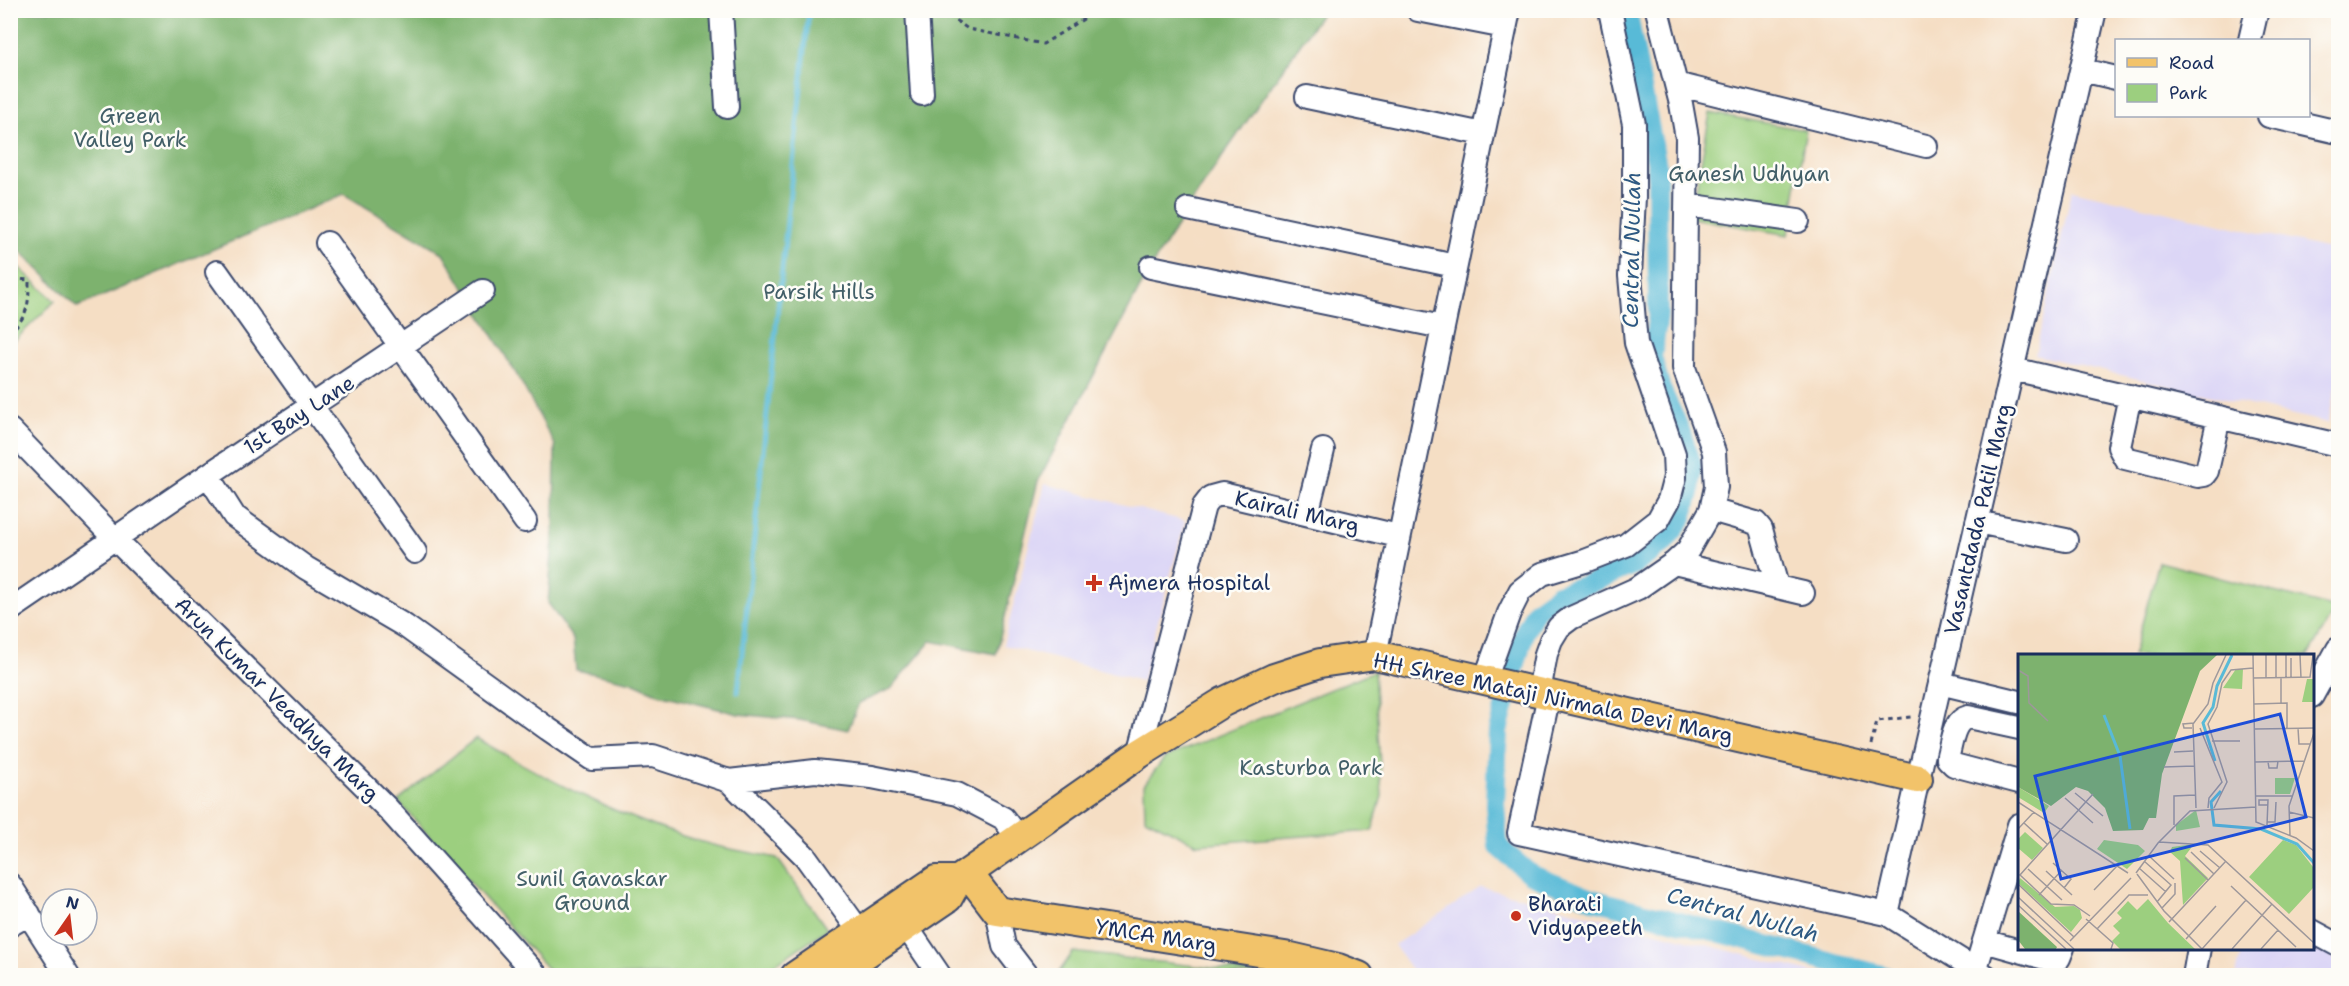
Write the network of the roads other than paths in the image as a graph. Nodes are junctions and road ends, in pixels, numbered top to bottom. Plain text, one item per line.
1 (721, 10) edge
2 (917, 10) edge
3 (1418, 10) edge
4 (1610, 10) edge
5 (1657, 10) edge
6 (2095, 10) edge
7 (2257, 10) edge
8 (1507, 19) edge
9 (2250, 39) edge
10 (2082, 70) junction
11 (2115, 78) edge
12 (1676, 84) junction
13 (922, 94) dead end
14 (1307, 97) dead end
15 (727, 107) dead end
16 (2273, 117) edge
17 (2338, 132) edge
18 (1483, 134) junction
19 (1926, 146) dead end
20 (1687, 205) junction
21 (1188, 209) dead end
22 (1798, 221) dead end
23 (327, 243) dead end
24 (1455, 266) junction
25 (1151, 267) dead end
26 (218, 272) dead end
27 (483, 291) dead end
28 (1443, 327) junction
29 (401, 347) junction
30 (2013, 369) junction
31 (2130, 396) junction
32 (312, 406) junction
33 (2219, 417) junction
34 (10, 430) edge
35 (2338, 445) edge
36 (1323, 450) dead end
37 (208, 475) junction
38 (1711, 510) junction
39 (1306, 514) junction
40 (525, 521) dead end
41 (1977, 522) junction
42 (1398, 536) junction
43 (116, 540) junction
44 (2066, 540) dead end
45 (415, 552) dead end
46 (1674, 563) junction
47 (1777, 586) junction
48 (1803, 593) dead end
49 (10, 610) edge
50 (2338, 650) edge
51 (1375, 655) junction
52 (1489, 681) junction
53 (1940, 683) junction
54 (1540, 692) junction
55 (2313, 694) edge
56 (2018, 702) edge
57 (2018, 728) edge
58 (1138, 754) junction
59 (1918, 779) junction
60 (729, 781) junction
61 (2018, 782) edge
62 (2018, 828) edge
63 (1019, 840) junction
64 (963, 877) junction
65 (10, 885) edge
66 (997, 911) junction
67 (1887, 914) junction
68 (20, 919) edge
69 (906, 926) junction
70 (860, 932) junction
71 (2313, 932) edge
72 (1984, 941) junction
73 (2338, 945) edge
74 (2062, 950) edge
75 (2199, 950) edge
76 (1981, 972) edge
77 (841, 973) edge
78 (68, 975) edge
79 (537, 975) edge
80 (795, 975) edge
81 (940, 975) edge
82 (1027, 975) edge
83 (1359, 975) edge
84 (2194, 975) edge

1 - 15 street
2 - 13 street
3 - 8 street
4 - 52 street
5 - 12 street
6 - 10 street, Vasantdada Patil Marg
7 - 9 street
8 - 18 street
10 - 11 street
10 - 30 street, Vasantdada Patil Marg
12 - 19 street
12 - 20 street
14 - 18 street
16 - 17 street
18 - 24 street
20 - 22 street
20 - 38 street
21 - 24 street
23 - 29 street
24 - 28 street
25 - 28 street
26 - 32 street
27 - 29 street, 1st Bay Lane
28 - 42 street
29 - 32 street, 1st Bay Lane
29 - 40 street
30 - 31 street
30 - 41 street, Vasantdada Patil Marg
31 - 33 street
31 - 33 street
32 - 37 street, 1st Bay Lane
32 - 45 street
33 - 35 street
34 - 43 street, Arun Kumar Veadhya Marg
36 - 39 street
37 - 43 street, 1st Bay Lane
37 - 60 street
38 - 46 street
38 - 47 street
39 - 42 street, Kairali Marg
39 - 58 street, Kairali Marg
41 - 44 street
41 - 53 street, Vasantdada Patil Marg
42 - 51 street
43 - 49 street, 1st Bay Lane
43 - 79 street, Arun Kumar Veadhya Marg
46 - 47 street
46 - 54 street
47 - 48 street
50 - 55 street
51 - 52 main road, HH Shree Mataji Nirmala Devi Marg
51 - 58 main road, HH Shree Mataji Nirmala Devi Marg
52 - 54 main road, HH Shree Mataji Nirmala Devi Marg
53 - 56 street
53 - 59 street, Vasantdada Patil Marg
54 - 59 main road, HH Shree Mataji Nirmala Devi Marg
54 - 67 street
57 - 61 street
58 - 63 main road, HH Shree Mataji Nirmala Devi Marg
59 - 67 street, Vasantdada Patil Marg
60 - 63 street
60 - 70 street
62 - 72 street
63 - 64 main road, HH Shree Mataji Nirmala Devi Marg
64 - 66 main road
64 - 69 main road, HH Shree Mataji Nirmala Devi Marg
64 - 70 main road, HH Shree Mataji Nirmala Devi Marg
65 - 68 street
66 - 82 street
66 - 83 main road, YMCA Marg
67 - 76 street
68 - 78 street
69 - 77 main road, HH Shree Mataji Nirmala Devi Marg
69 - 81 street
70 - 80 main road, HH Shree Mataji Nirmala Devi Marg
71 - 73 street
72 - 74 street
72 - 76 street
75 - 84 street

